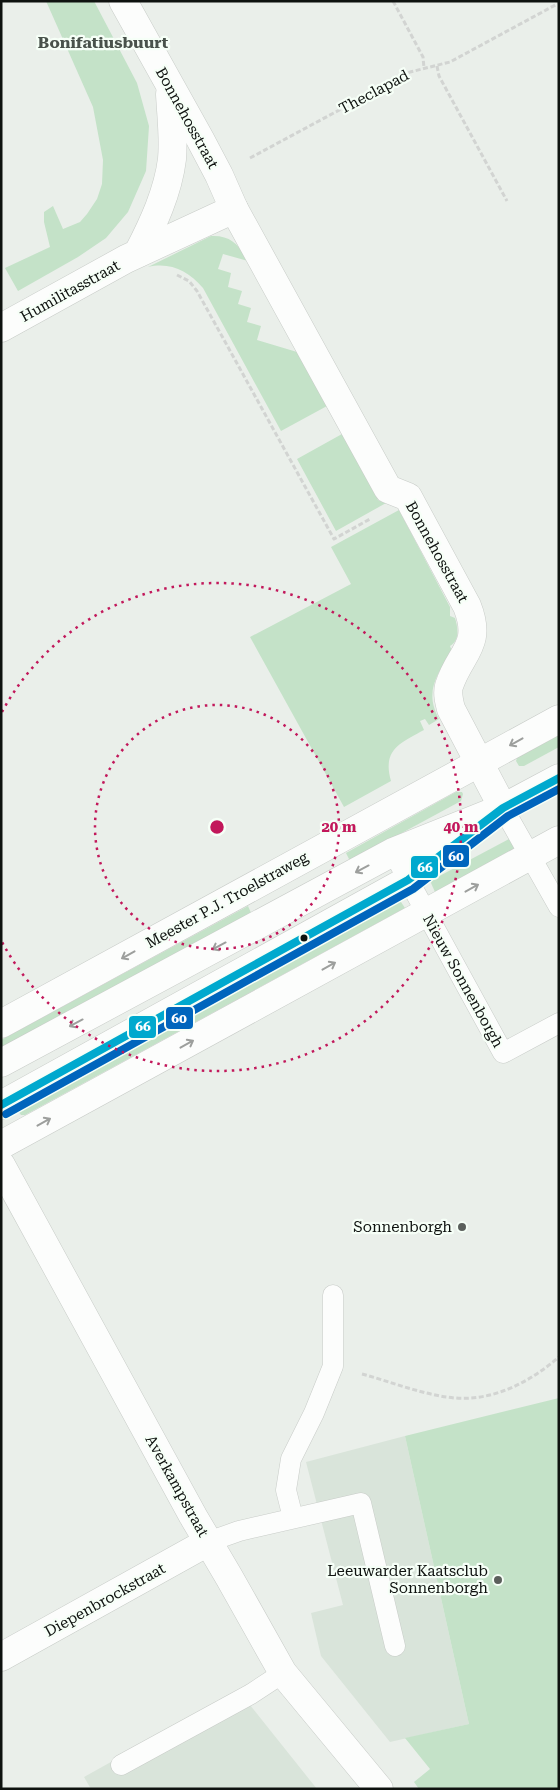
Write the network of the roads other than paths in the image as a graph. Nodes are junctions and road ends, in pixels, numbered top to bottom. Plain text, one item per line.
1 (123, 1) edge
2 (170, 87) junction
3 (234, 209) junction
4 (138, 253) junction
5 (1, 328) edge
6 (559, 719) edge
7 (478, 763) junction
8 (559, 778) edge
9 (503, 808) junction
10 (559, 840) edge
11 (393, 852) junction
12 (531, 856) junction
13 (408, 880) junction
14 (559, 907) edge
15 (426, 913) junction
16 (559, 1023) edge
17 (1, 1024) edge
18 (1, 1064) edge
19 (1, 1105) edge
20 (1, 1145) edge
21 (1, 1166) edge
22 (333, 1295) dead end
23 (292, 1518) junction
24 (208, 1542) junction
25 (395, 1646) dead end
26 (1, 1657) edge
27 (283, 1673) junction
28 (121, 1765) dead end
29 (379, 1789) edge

1 - 2 street, Bonnehosstraat
2 - 3 street, Bonnehosstraat
2 - 4 street
3 - 4 street
3 - 7 street, Bonnehosstraat
4 - 5 street, Humilitasstraat
6 -> 7 street, Meester P.J. Troelstraweg
7 - 9 street, Bonnehosstraat
7 -> 17 street, Meester P.J. Troelstraweg
8 - 9 street
9 - 11 street
9 - 12 lane
9 - 13 street
10 - 12 street
11 - 13 lane, Nieuw Sonnenborgh
11 -> 18 street
12 - 14 lane
15 -> 12 street
13 - 15 lane, Nieuw Sonnenborgh
13 - 19 street
15 - 16 lane, Nieuw Sonnenborgh
20 -> 15 street
21 - 24 street, Averkampstraat
22 - 23 lane
23 - 24 lane
23 - 25 lane
24 - 26 street, Diepenbrockstraat
24 - 27 street, Averkampstraat
27 - 28 lane
27 - 29 street, Averkampstraat

